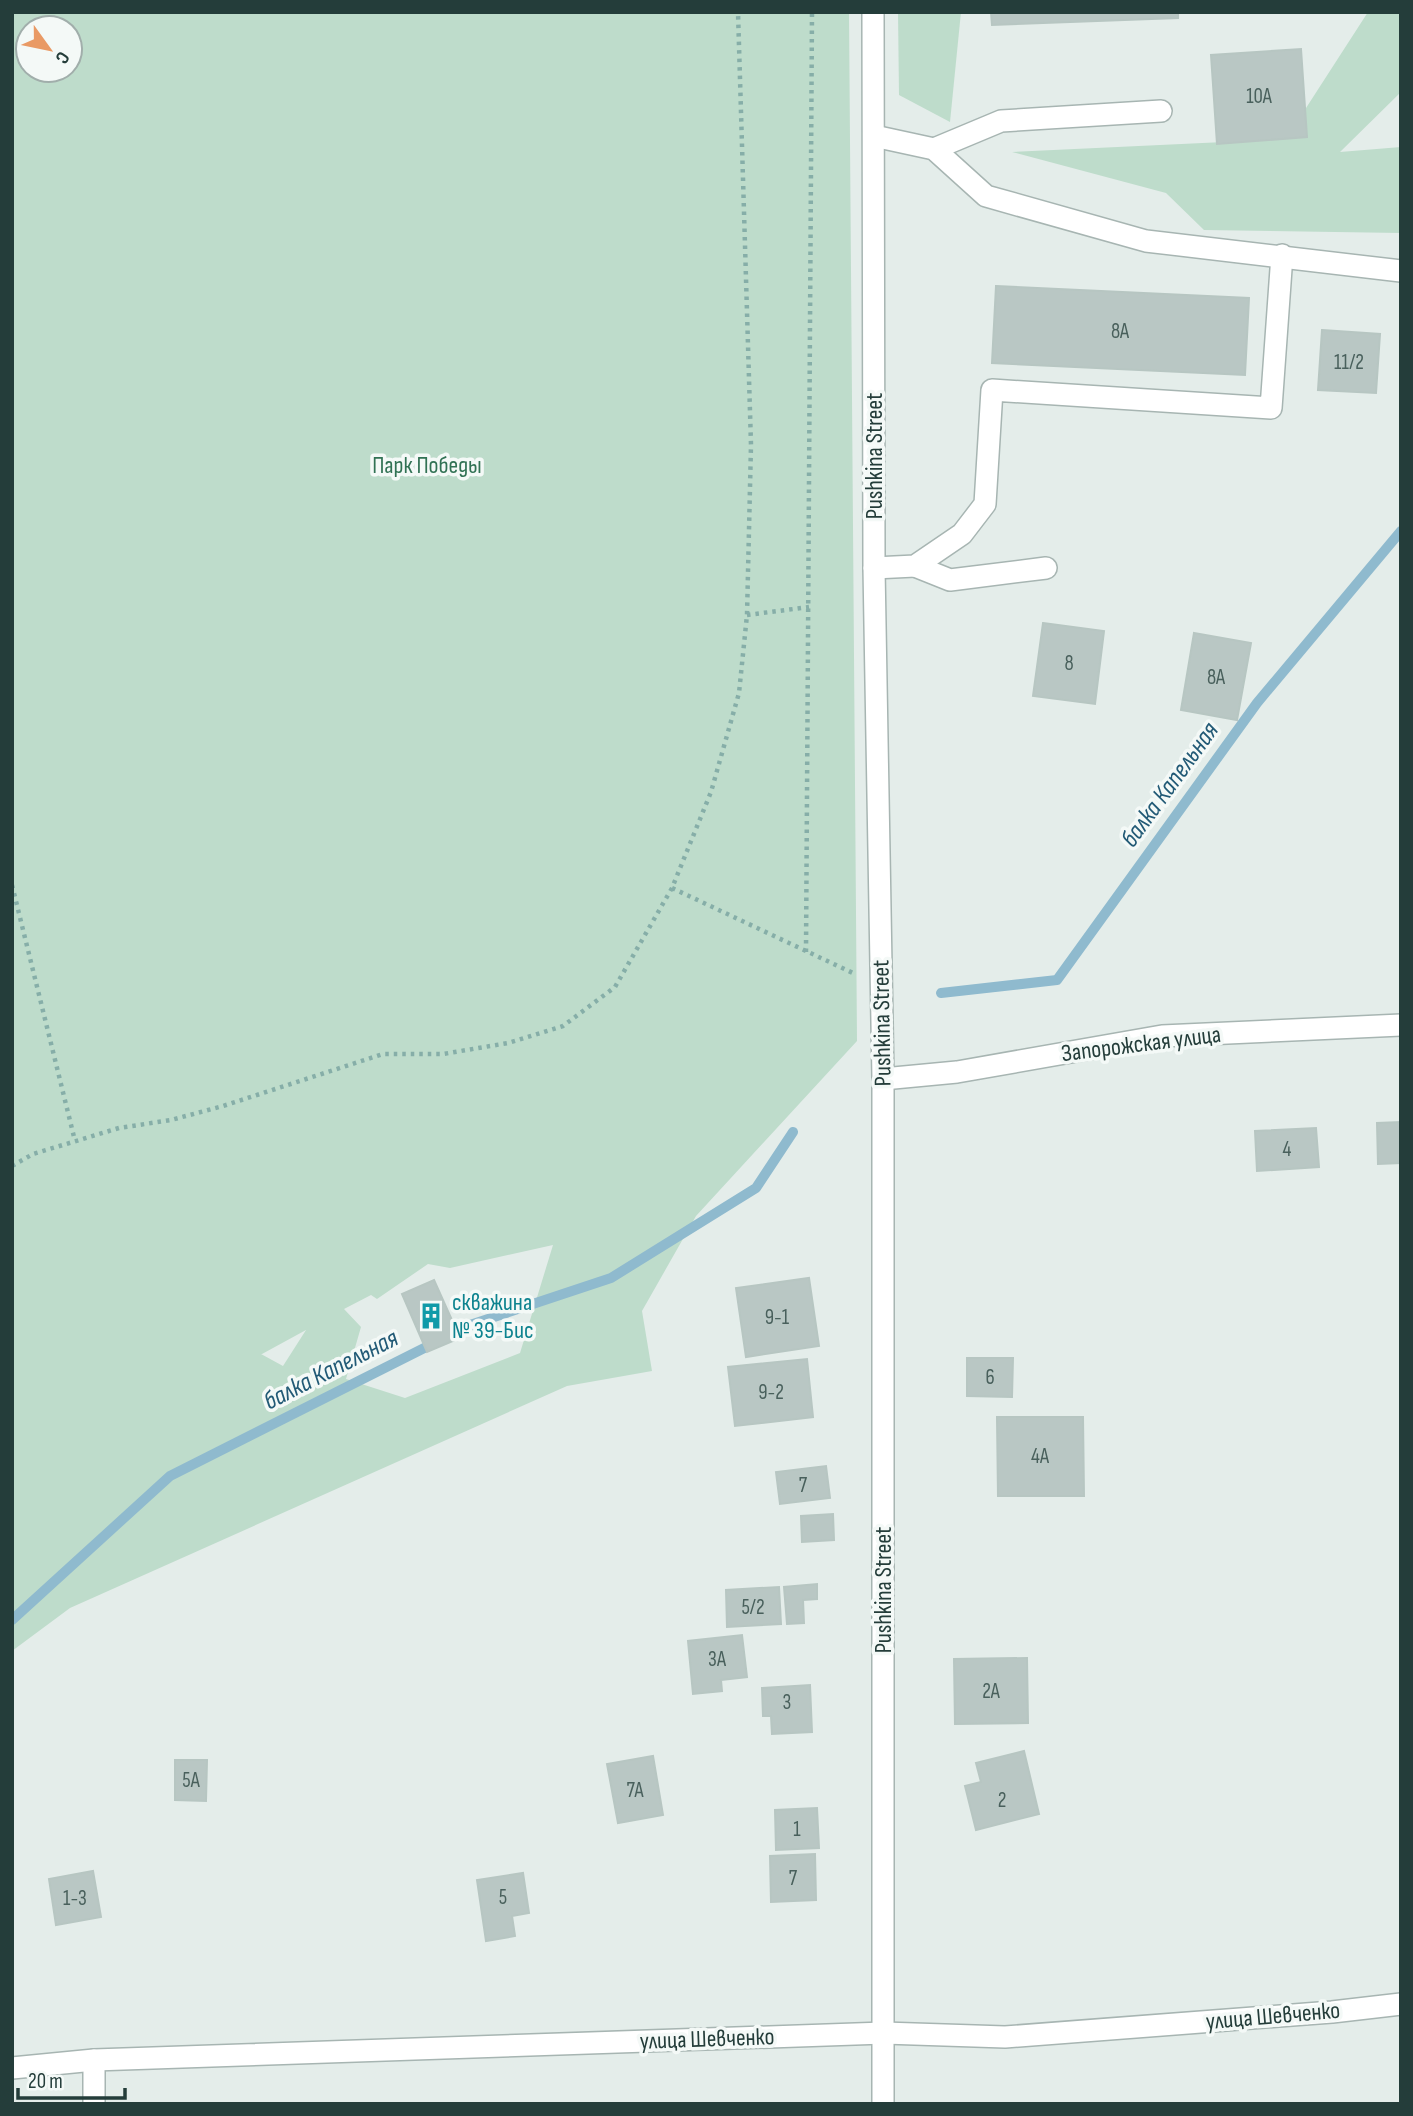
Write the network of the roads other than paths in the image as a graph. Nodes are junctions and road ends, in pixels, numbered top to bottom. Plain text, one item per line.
1 (873, 12) edge
2 (1161, 111) dead end
3 (874, 136) junction
4 (934, 149) junction
5 (1282, 255) junction
6 (1401, 271) edge
7 (915, 566) junction
8 (874, 568) junction
9 (1046, 568) dead end
10 (1401, 1025) edge
11 (882, 1073) junction
12 (1401, 2004) edge
13 (884, 2033) junction
14 (94, 2060) junction
15 (12, 2068) edge
16 (94, 2104) edge
17 (883, 2104) edge

1 - 3 street, Pushkina Street
2 - 4 street
3 - 4 street
3 - 8 street, Pushkina Street
4 - 5 street
5 - 6 street
5 - 7 street
7 - 8 street
7 - 9 street
8 - 11 street, Pushkina Street
10 - 11 street, Запорожская улица
11 - 13 street, Pushkina Street
12 - 13 street, улица Шевченко
13 - 14 street, улица Шевченко
13 - 17 street, Pushkina Street
14 - 15 street, улица Шевченко
14 - 16 street

